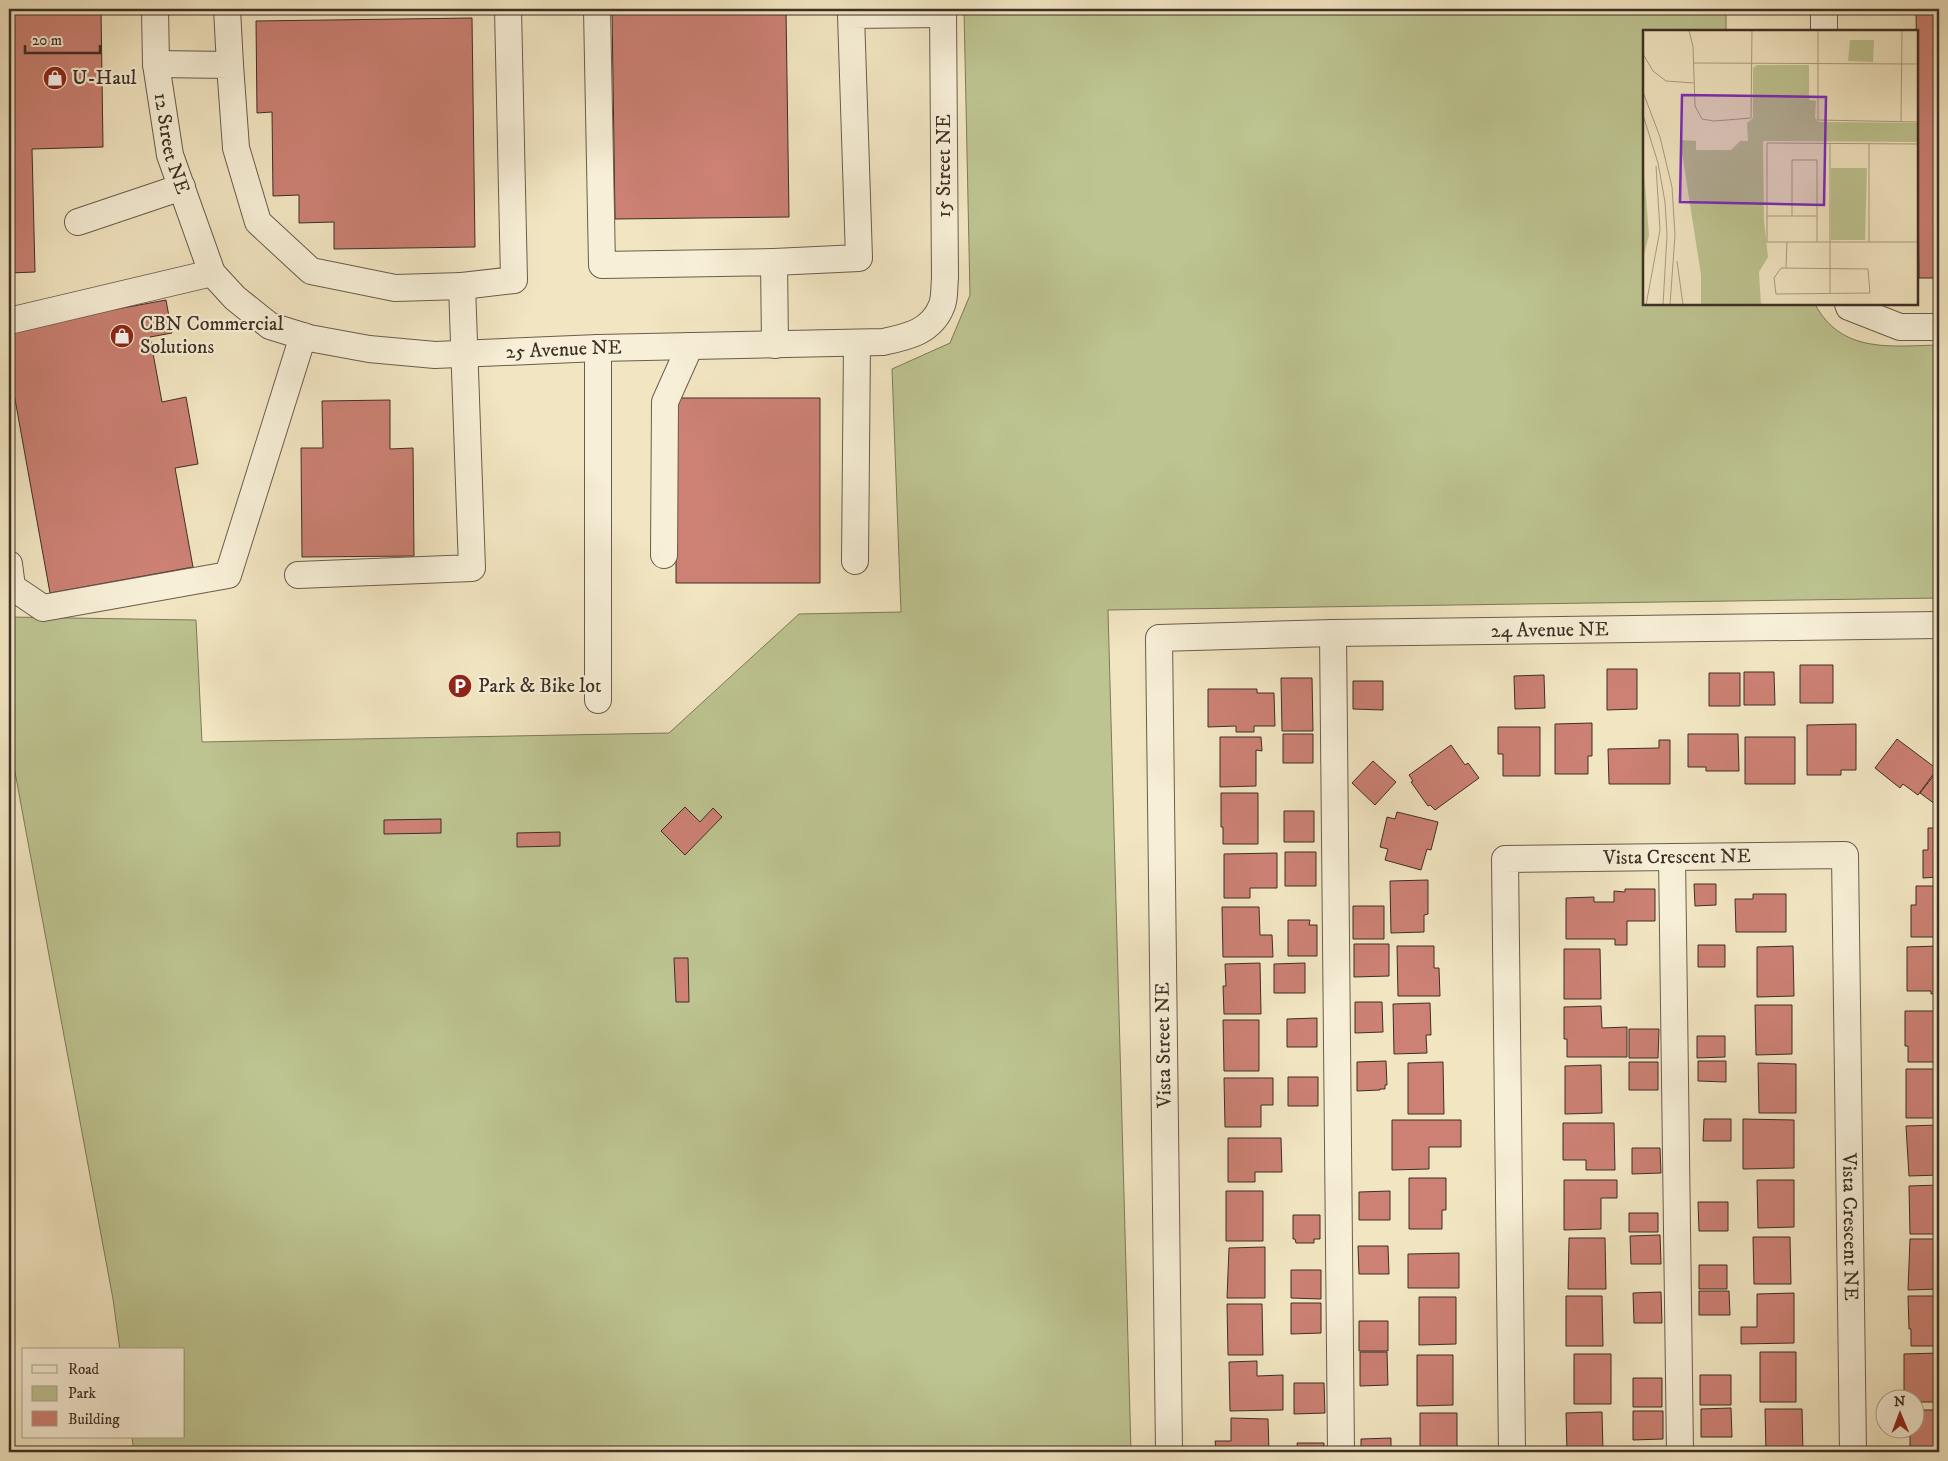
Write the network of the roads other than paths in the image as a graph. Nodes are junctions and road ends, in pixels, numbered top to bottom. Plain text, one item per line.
1 (156, 9) edge
2 (226, 9) edge
3 (508, 9) edge
4 (597, 9) edge
5 (1824, 9) edge
6 (885, 12) edge
7 (943, 12) edge
8 (1824, 30) edge
9 (156, 64) junction
10 (230, 65) junction
11 (182, 187) junction
12 (78, 222) dead end
13 (774, 262) junction
14 (212, 274) junction
15 (462, 286) junction
16 (1848, 305) edge
17 (9, 321) edge
18 (934, 321) joint
19 (1939, 327) edge
20 (303, 336) junction
21 (857, 343) junction
22 (776, 344) junction
23 (690, 346) junction
24 (598, 348) junction
25 (464, 354) junction
26 (664, 555) dead end
27 (855, 561) dead end
28 (9, 564) edge
29 (298, 575) dead end
30 (1939, 625) edge
31 (1333, 633) junction
32 (1159, 638) joint
33 (598, 700) dead end
34 (1672, 857) junction
35 (1169, 1452) edge
36 (1341, 1452) edge
37 (1512, 1452) edge
38 (1680, 1452) edge
39 (1853, 1452) edge

1 - 9 street, 12 Street NE
2 - 10 street
3 - 15 street
4 - 13 street
5 - 8 street
6 - 7 street
6 - 13 street
7 - 18 street, 15 Street NE
9 - 10 street
9 - 11 street, 12 Street NE
10 - 15 street
11 - 12 street
11 - 14 street, 12 Street NE
13 - 22 street
14 - 17 street
14 - 20 street, 25 Avenue NE
15 - 25 street
16 - 19 street
18 - 21 street, 25 Avenue NE
20 - 25 street, 25 Avenue NE
20 - 28 street
21 - 22 street, 25 Avenue NE
21 - 27 street
22 - 23 street, 25 Avenue NE
23 - 24 street, 25 Avenue NE
23 - 26 street
24 - 25 street, 25 Avenue NE
24 - 33 street
25 - 29 street
30 - 31 street, 24 Avenue NE
31 - 32 street, 24 Avenue NE
31 - 36 street
32 - 35 street, Vista Street NE
34 - 37 street, Vista Crescent NE
34 - 38 street
34 - 39 street, Vista Crescent NE

